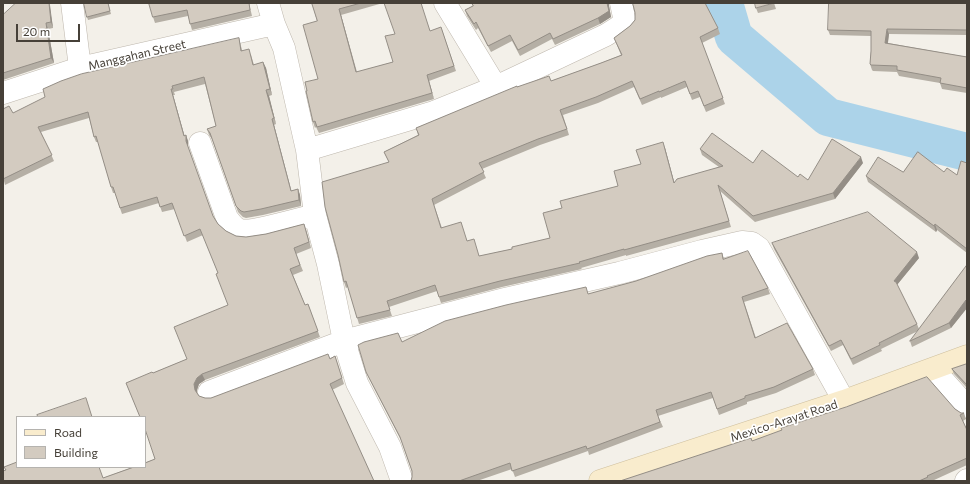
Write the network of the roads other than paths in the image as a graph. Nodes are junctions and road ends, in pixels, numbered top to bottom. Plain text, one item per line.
1 (72, 3) edge
2 (268, 3) edge
3 (446, 3) edge
4 (621, 3) edge
5 (274, 24) junction
6 (80, 68) junction
7 (496, 87) junction
8 (3, 93) edge
9 (200, 143) dead end
10 (307, 150) junction
11 (315, 215) junction
12 (344, 341) junction
13 (967, 356) edge
14 (933, 369) junction
15 (209, 392) dead end
16 (844, 401) junction
17 (967, 407) edge
18 (402, 481) edge
19 (600, 481) edge

1 - 6 street
2 - 5 street
3 - 7 street
4 - 7 street
5 - 6 street, Manggahan Street
5 - 10 street
6 - 8 street, Manggahan Street
7 - 10 street
9 - 11 street
10 - 11 street
11 - 12 street
12 - 15 street
12 - 16 street
12 - 18 street
13 - 14 main road, Mexico-Arayat Road
14 - 16 main road, Mexico-Arayat Road
14 - 17 street
16 - 19 main road, Mexico-Arayat Road

